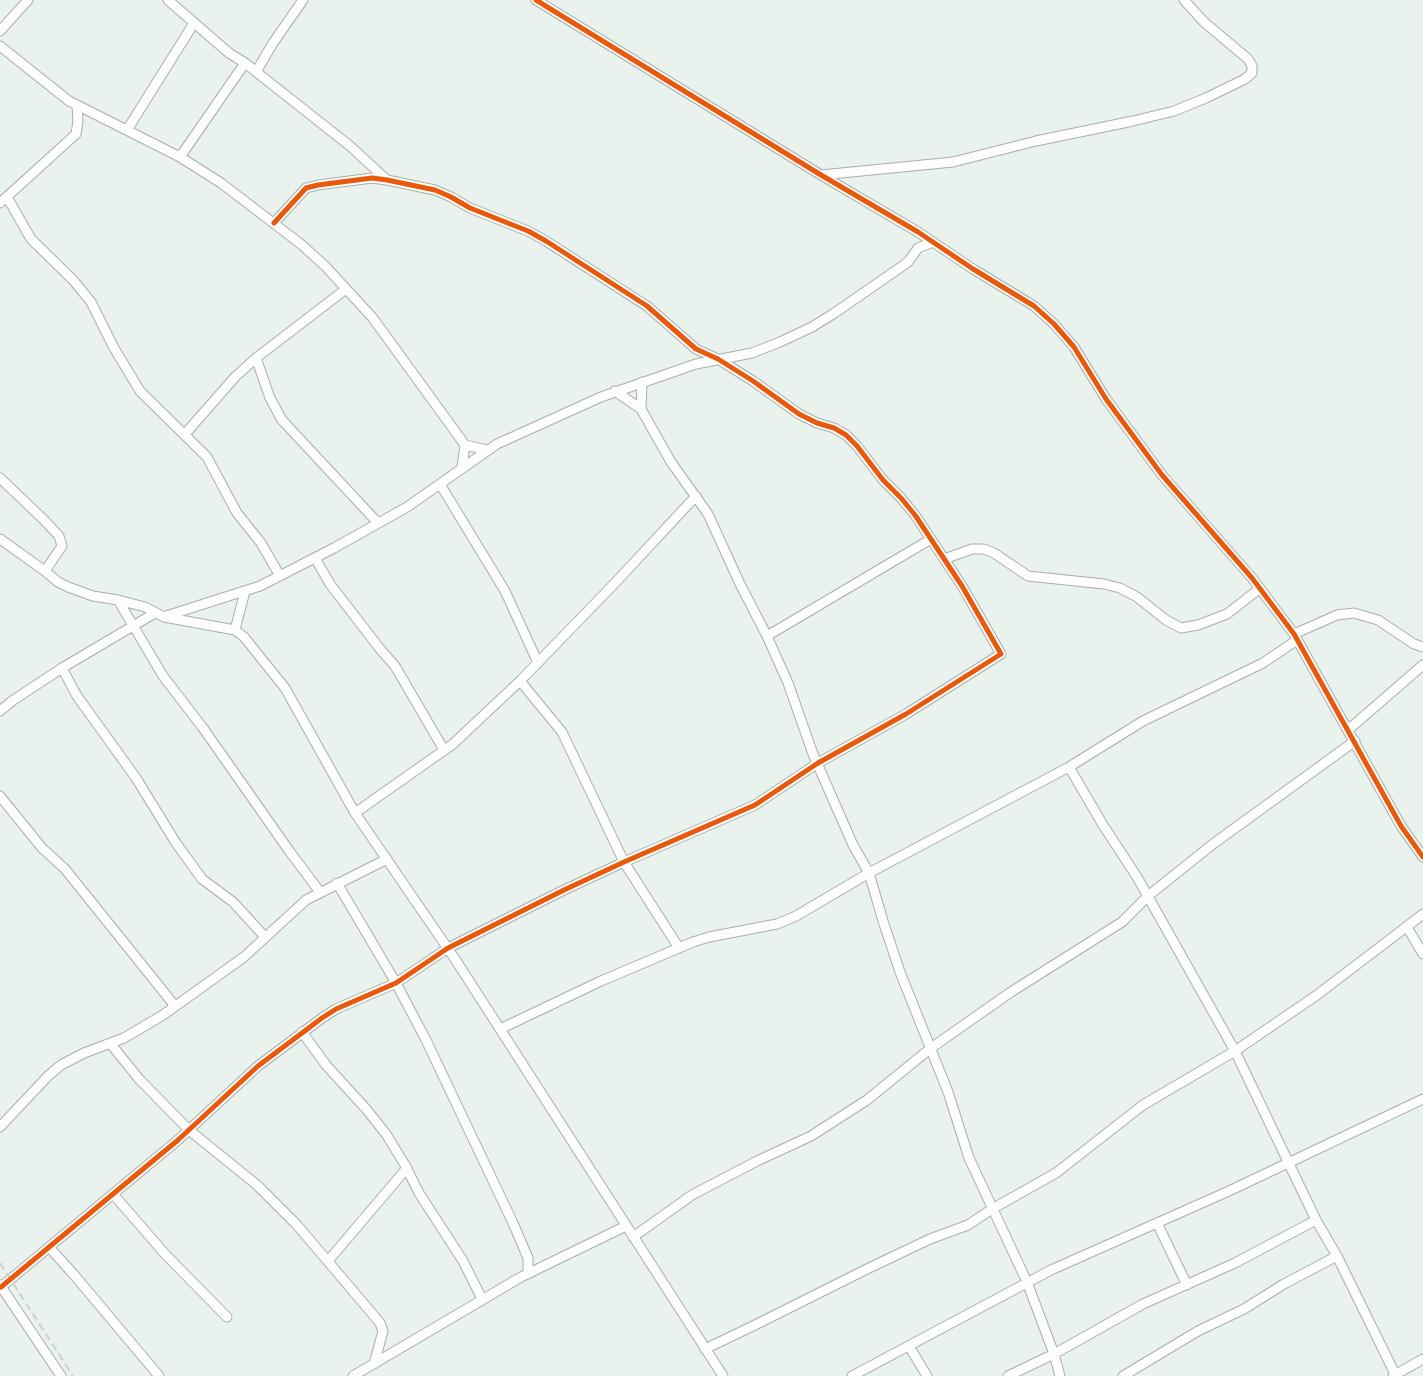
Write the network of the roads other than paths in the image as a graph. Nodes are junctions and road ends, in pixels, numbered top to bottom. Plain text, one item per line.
1 (28, 0) edge
2 (168, 0) edge
3 (304, 0) edge
4 (536, 0) edge
5 (1184, 0) edge
6 (194, 22) junction
7 (0, 31) edge
8 (0, 46) edge
9 (246, 63) junction
10 (256, 72) junction
11 (77, 105) junction
12 (127, 130) junction
13 (180, 158) junction
14 (821, 175) junction
15 (387, 180) junction
16 (3, 200) edge
17 (274, 223) junction
18 (918, 232) junction
19 (933, 242) junction
20 (918, 248) junction
21 (346, 289) junction
22 (256, 358) junction
23 (718, 359) junction
24 (642, 382) junction
25 (616, 391) junction
26 (641, 408) junction
27 (185, 434) junction
28 (465, 445) junction
29 (487, 450) junction
30 (462, 467) junction
31 (0, 478) edge
32 (440, 484) junction
33 (696, 496) junction
34 (378, 523) junction
35 (0, 539) edge
36 (931, 539) junction
37 (315, 558) junction
38 (944, 559) junction
39 (45, 570) junction
40 (280, 576) junction
41 (1259, 589) junction
42 (244, 591) junction
43 (118, 600) junction
44 (160, 615) junction
45 (134, 626) junction
46 (235, 630) junction
47 (768, 636) junction
48 (1296, 637) junction
49 (1423, 647) edge
50 (538, 663) junction
51 (1423, 665) edge
52 (62, 668) junction
53 (520, 681) junction
54 (0, 711) edge
55 (1348, 730) junction
56 (1355, 741) junction
57 (444, 750) junction
58 (818, 764) junction
59 (1068, 767) junction
60 (0, 796) edge
61 (356, 813) junction
62 (1423, 857) edge
63 (387, 860) junction
64 (624, 862) junction
65 (869, 873) junction
66 (337, 883) junction
67 (320, 892) junction
68 (1148, 896) junction
69 (1423, 914) edge
70 (1407, 927) junction
71 (265, 937) junction
72 (448, 948) junction
73 (679, 948) junction
74 (1423, 954) edge
75 (396, 983) junction
76 (175, 1006) junction
77 (500, 1029) junction
78 (302, 1032) junction
79 (110, 1043) junction
80 (931, 1048) junction
81 (1235, 1051) junction
82 (1423, 1099) edge
83 (0, 1127) edge
84 (188, 1130) junction
85 (1289, 1162) junction
86 (407, 1168) junction
87 (113, 1194) junction
88 (992, 1209) junction
89 (1316, 1220) junction
90 (1157, 1223) junction
91 (626, 1226) junction
92 (633, 1237) junction
93 (48, 1247) junction
94 (1337, 1256) junction
95 (528, 1258) junction
96 (328, 1261) junction
97 (544, 1267) junction
98 (528, 1274) junction
99 (1027, 1282) junction
100 (1187, 1285) junction
101 (0, 1286) edge
102 (4, 1298) edge
103 (482, 1299) junction
104 (227, 1317) dead end
105 (909, 1346) junction
106 (704, 1348) junction
107 (1054, 1354) junction
108 (1423, 1359) edge
109 (374, 1364) junction
110 (61, 1376) edge
111 (159, 1376) edge
112 (353, 1376) edge
113 (723, 1376) edge
114 (852, 1376) edge
115 (927, 1376) edge
116 (1008, 1376) edge
117 (1060, 1376) edge
118 (1122, 1376) edge
119 (1395, 1376) edge

1 - 7 street
2 - 6 street
3 - 10 street
4 - 14 street
5 - 14 street
6 - 9 street
6 - 12 street
8 - 11 street
9 - 10 street
9 - 13 street
10 - 15 street
11 - 12 street
11 - 16 street
12 - 13 street
13 - 17 street
14 - 18 street
15 - 17 street
15 - 23 street
16 - 27 street
17 - 21 street
18 - 19 street
18 - 20 street
19 - 20 street
19 - 41 street
20 - 23 street
21 - 22 street
21 - 28 street
22 - 27 street
22 - 34 street
23 - 24 street
23 - 36 street
24 - 25 street
24 - 26 street
25 - 26 street
25 - 29 street
26 - 33 street
27 - 40 street
28 - 29 street
28 - 30 street
29 - 30 street
30 - 32 street
31 - 39 street
32 - 34 street
32 - 50 street
33 - 47 street
33 - 50 street
34 - 37 street
35 - 39 street
36 - 38 street
36 - 47 street
37 - 40 street
37 - 57 street
38 - 41 street
38 - 58 street
39 - 43 street
40 - 42 street
41 - 48 street
42 - 44 street
42 - 46 street
43 - 44 street
43 - 45 street
44 - 45 street
44 - 46 street
45 - 52 street
45 - 67 street
46 - 61 street
47 - 58 street
48 - 49 street
48 - 55 street
48 - 59 street
50 - 53 street
51 - 55 street
52 - 54 street
52 - 71 street
53 - 57 street
53 - 64 street
55 - 56 street
56 - 62 street
56 - 68 street
57 - 61 street
58 - 64 street
58 - 65 street
59 - 65 street
59 - 68 street
60 - 76 street
61 - 63 street
63 - 66 street
63 - 72 street
64 - 72 street
64 - 73 street
65 - 73 street
65 - 80 street
66 - 67 street
66 - 75 street
67 - 71 street
68 - 80 street
68 - 81 street
69 - 70 street
70 - 74 street
70 - 81 street
71 - 76 street
72 - 75 street
72 - 77 street
73 - 77 street
75 - 78 street
75 - 95 street
76 - 79 street
77 - 91 street
78 - 84 street
78 - 86 street
79 - 83 street
79 - 84 street
80 - 88 street
80 - 92 street
81 - 85 street
81 - 88 street
82 - 85 street
84 - 87 street
84 - 96 street
85 - 89 street
85 - 90 street
86 - 96 street
86 - 103 street
87 - 93 street
87 - 104 street
88 - 99 street
88 - 106 street
89 - 94 street
89 - 100 street
90 - 99 street
90 - 100 street
91 - 92 street
91 - 97 street
92 - 106 street
93 - 101 street
93 - 111 street
94 - 118 street
94 - 119 street
95 - 97 street
95 - 98 street
96 - 109 street
97 - 98 street
98 - 103 street
99 - 105 street
99 - 107 street
100 - 107 street
101 - 102 street
102 - 110 street
103 - 109 street
105 - 114 street
105 - 115 street
106 - 113 street
107 - 116 street
107 - 117 street
108 - 119 street
109 - 112 street

